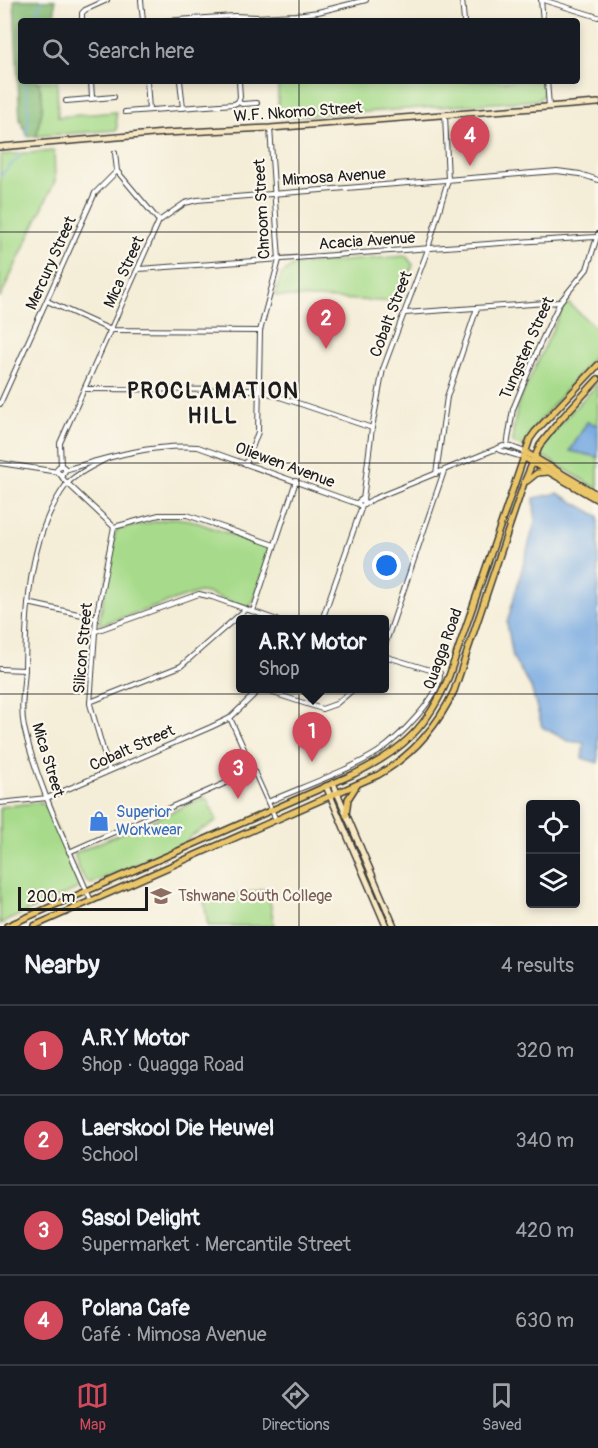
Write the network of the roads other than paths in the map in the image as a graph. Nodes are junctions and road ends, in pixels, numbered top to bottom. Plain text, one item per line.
1 (107, 0) edge
2 (141, 0) edge
3 (366, 0) edge
4 (462, 0) edge
5 (542, 0) edge
6 (554, 1) edge
7 (598, 17) edge
8 (82, 18) edge
9 (143, 18) edge
10 (235, 18) edge
11 (464, 18) edge
12 (543, 18) edge
13 (91, 84) edge
14 (147, 84) edge
15 (180, 84) edge
16 (238, 84) edge
17 (547, 84) edge
18 (114, 97) dead end
19 (92, 99) junction
20 (66, 101) dead end
21 (238, 102) junction
22 (257, 103) dead end
23 (598, 103) edge
24 (549, 106) junction
25 (183, 108) junction
26 (149, 110) junction
27 (125, 112) dead end
28 (445, 115) junction
29 (270, 128) junction
30 (0, 147) edge
31 (115, 153) dead end
32 (117, 171) junction
33 (448, 180) junction
34 (598, 180) edge
35 (274, 194) junction
36 (159, 221) junction
37 (598, 235) edge
38 (428, 248) junction
39 (279, 260) junction
40 (138, 269) junction
41 (46, 301) junction
42 (560, 302) junction
43 (477, 308) junction
44 (405, 313) junction
45 (111, 330) junction
46 (260, 331) junction
47 (598, 365) edge
48 (598, 378) edge
49 (84, 389) junction
50 (259, 390) junction
51 (0, 404) edge
52 (372, 428) junction
53 (507, 446) junction
54 (498, 449) junction
55 (524, 455) junction
56 (108, 458) junction
57 (534, 459) junction
58 (0, 463) edge
59 (246, 464) junction
60 (61, 470) junction
61 (444, 471) junction
62 (553, 473) junction
63 (436, 474) junction
64 (296, 481) junction
65 (68, 482) junction
66 (524, 483) junction
67 (598, 495) edge
68 (598, 500) edge
69 (361, 502) junction
70 (114, 527) junction
71 (274, 545) junction
72 (28, 603) junction
73 (246, 609) junction
74 (253, 611) junction
75 (239, 615) edge
76 (264, 615) edge
77 (324, 615) edge
78 (96, 618) junction
79 (236, 618) edge
80 (96, 631) junction
81 (389, 633) edge
82 (389, 657) edge
83 (0, 669) edge
84 (24, 670) junction
85 (257, 693) edge
86 (273, 693) edge
87 (349, 693) edge
88 (90, 702) junction
89 (230, 718) junction
90 (110, 771) junction
91 (253, 771) junction
92 (333, 783) junction
93 (358, 784) junction
94 (326, 786) junction
95 (337, 792) junction
96 (330, 795) junction
97 (47, 798) junction
98 (0, 802) edge
99 (268, 802) junction
100 (270, 810) junction
101 (346, 815) junction
102 (276, 820) junction
103 (69, 852) junction
104 (87, 891) junction
105 (91, 901) junction
106 (6, 926) edge
107 (34, 926) edge
108 (386, 926) edge
109 (394, 926) edge

1 - 8 street
2 - 9 street
3 - 10 street
4 - 11 street
5 - 6 street
5 - 12 street
6 - 7 street
13 - 19 street
14 - 26 street
15 - 25 street
16 - 21 street
17 - 24 street
18 - 19 street
19 - 20 street
21 - 22 street
21 - 25 street
23 - 24 main road, W.F. Nkomo Street
24 - 28 main road, W.F. Nkomo Street
25 - 26 street
26 - 27 street
28 - 29 main road, W.F. Nkomo Street
28 - 33 street, Cobalt Street
29 - 30 main road, W.F. Nkomo Street
29 - 35 street, Chroom Street
31 - 32 street
32 - 36 street
32 - 41 street, Mercury Street
33 - 34 street, Mimosa Avenue
33 - 35 street, Mimosa Avenue
33 - 38 street, Cobalt Street
35 - 36 street, Mimosa Avenue
35 - 39 street, Chroom Street
36 - 40 street, Mica Street
37 - 38 street, Acacia Avenue
37 - 42 street, Tungsten Street
38 - 39 street, Acacia Avenue
38 - 44 street, Cobalt Street
39 - 40 street, Acacia Avenue
39 - 46 street, Chroom Street
40 - 45 street, Mica Street
41 - 45 street
41 - 51 street, Mercury Street
42 - 43 street
42 - 53 street, Tungsten Street
43 - 44 street
43 - 63 street
44 - 52 street, Cobalt Street
45 - 46 street
45 - 49 street, Mica Street
46 - 50 street, Chroom Street
47 - 55 main road, Quagga Road
48 - 57 main road, Quagga Road
49 - 50 street
49 - 60 street, Mica Street
50 - 52 street
50 - 59 street, Chroom Street
52 - 69 street, Cobalt Street
53 - 54 street
53 - 55 street
54 - 55 street
54 - 61 street
55 - 57 main road
55 - 92 main road, Quagga Road
56 - 59 street, Oliewen Avenue
56 - 60 street, Oliewen Avenue
56 - 65 street, Oliewen Avenue
57 - 62 main road
57 - 66 main road, Quagga Road
57 - 67 main road
58 - 60 street, Oliewen Avenue
59 - 64 street, Oliewen Avenue
60 - 65 street
61 - 63 street
61 - 81 street
62 - 66 main road
62 - 68 main road
63 - 69 street
64 - 69 street, Oliewen Avenue
64 - 71 street
65 - 70 street
65 - 72 street, Mica Street
66 - 93 main road, Quagga Road
69 - 77 street, Cobalt Street
70 - 71 street
70 - 78 street, Silicon Street
71 - 74 street
72 - 78 street
72 - 84 street, Mica Street
73 - 74 street
73 - 75 street
73 - 80 street
74 - 76 street
78 - 80 street, Silicon Street
79 - 88 street
80 - 88 street, Silicon Street
82 - 99 street
83 - 84 street
84 - 97 street, Mica Street
85 - 89 street, Cobalt Street
86 - 87 street
88 - 90 street, Silicon Street
89 - 90 street, Cobalt Street
89 - 91 street
90 - 97 street, Cobalt Street
91 - 99 street
91 - 103 street
92 - 94 main road, Quagga Road
92 - 95 main road
93 - 95 main road, Quagga Road
93 - 101 main road
94 - 96 main road
94 - 100 main road, Quagga Road
95 - 96 main road, Quagga Road
95 - 101 main road
96 - 102 main road, Quagga Road
96 - 108 main road
97 - 98 street, Cobalt Street
97 - 103 street, Mica Street
99 - 100 street
100 - 102 street
100 - 104 main road, Quagga Road
101 - 109 main road
102 - 105 main road, Quagga Road
103 - 104 street, Mica Street
104 - 105 street, Mica Street
104 - 106 main road, Quagga Road
105 - 107 main road, Quagga Road

